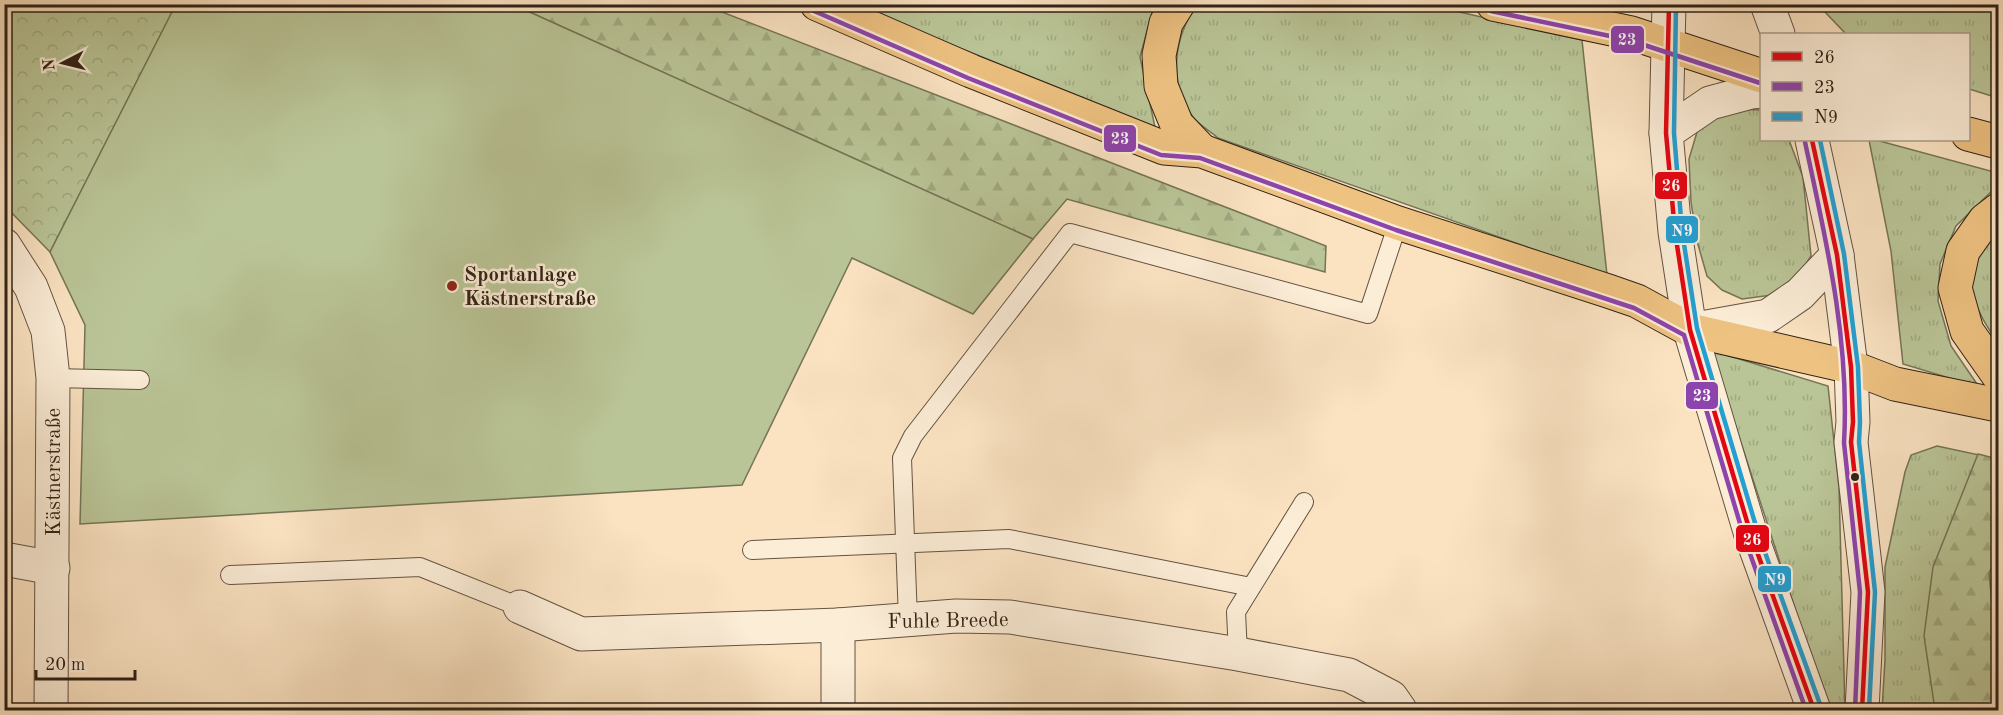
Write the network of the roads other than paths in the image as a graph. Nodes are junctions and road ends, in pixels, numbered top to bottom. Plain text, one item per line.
1 (817, 4) edge
2 (1178, 4) edge
3 (1493, 4) edge
4 (1669, 4) edge
5 (1767, 4) edge
6 (1778, 33) edge
7 (1668, 47) junction
8 (1760, 75) edge
9 (1760, 91) edge
10 (1666, 133) junction
11 (1970, 135) edge
12 (1812, 141) edge
13 (1998, 142) edge
14 (1202, 151) junction
15 (1998, 210) edge
16 (1398, 223) junction
17 (4, 245) edge
18 (1837, 255) junction
19 (1690, 330) junction
20 (1851, 367) junction
21 (1998, 375) edge
22 (53, 378) junction
23 (140, 380) dead end
24 (1998, 405) edge
25 (1304, 502) dead end
26 (905, 542) junction
27 (752, 550) dead end
28 (4, 559) edge
29 (53, 568) junction
30 (230, 575) dead end
31 (1251, 587) junction
32 (520, 607) joint
33 (908, 620) junction
34 (838, 625) junction
35 (1238, 654) junction
36 (51, 711) edge
37 (838, 711) edge
38 (1400, 711) edge
39 (1815, 711) edge
40 (1862, 711) edge

1 - 14 main road
2 - 14 main road
3 - 7 main road
4 - 7 street
5 - 6 street
7 - 8 main road
7 - 10 street
9 - 10 street
10 - 19 street
11 - 13 main road
12 - 18 street
14 - 16 main road
15 - 21 main road
16 - 19 main road
16 - 26 lane
17 - 22 street, Kästnerstraße
18 - 19 street
18 - 20 street
19 - 20 main road
19 - 39 street
20 - 24 main road
20 - 40 street
22 - 23 lane
22 - 29 street, Kästnerstraße
25 - 31 lane
26 - 27 lane
26 - 31 lane
26 - 33 lane
28 - 29 street
29 - 36 street, Kästnerstraße
30 - 32 lane
31 - 35 lane
32 - 34 street, Fuhle Breede
33 - 34 street, Fuhle Breede
33 - 35 street, Fuhle Breede
34 - 37 street
35 - 38 street, Fuhle Breede

